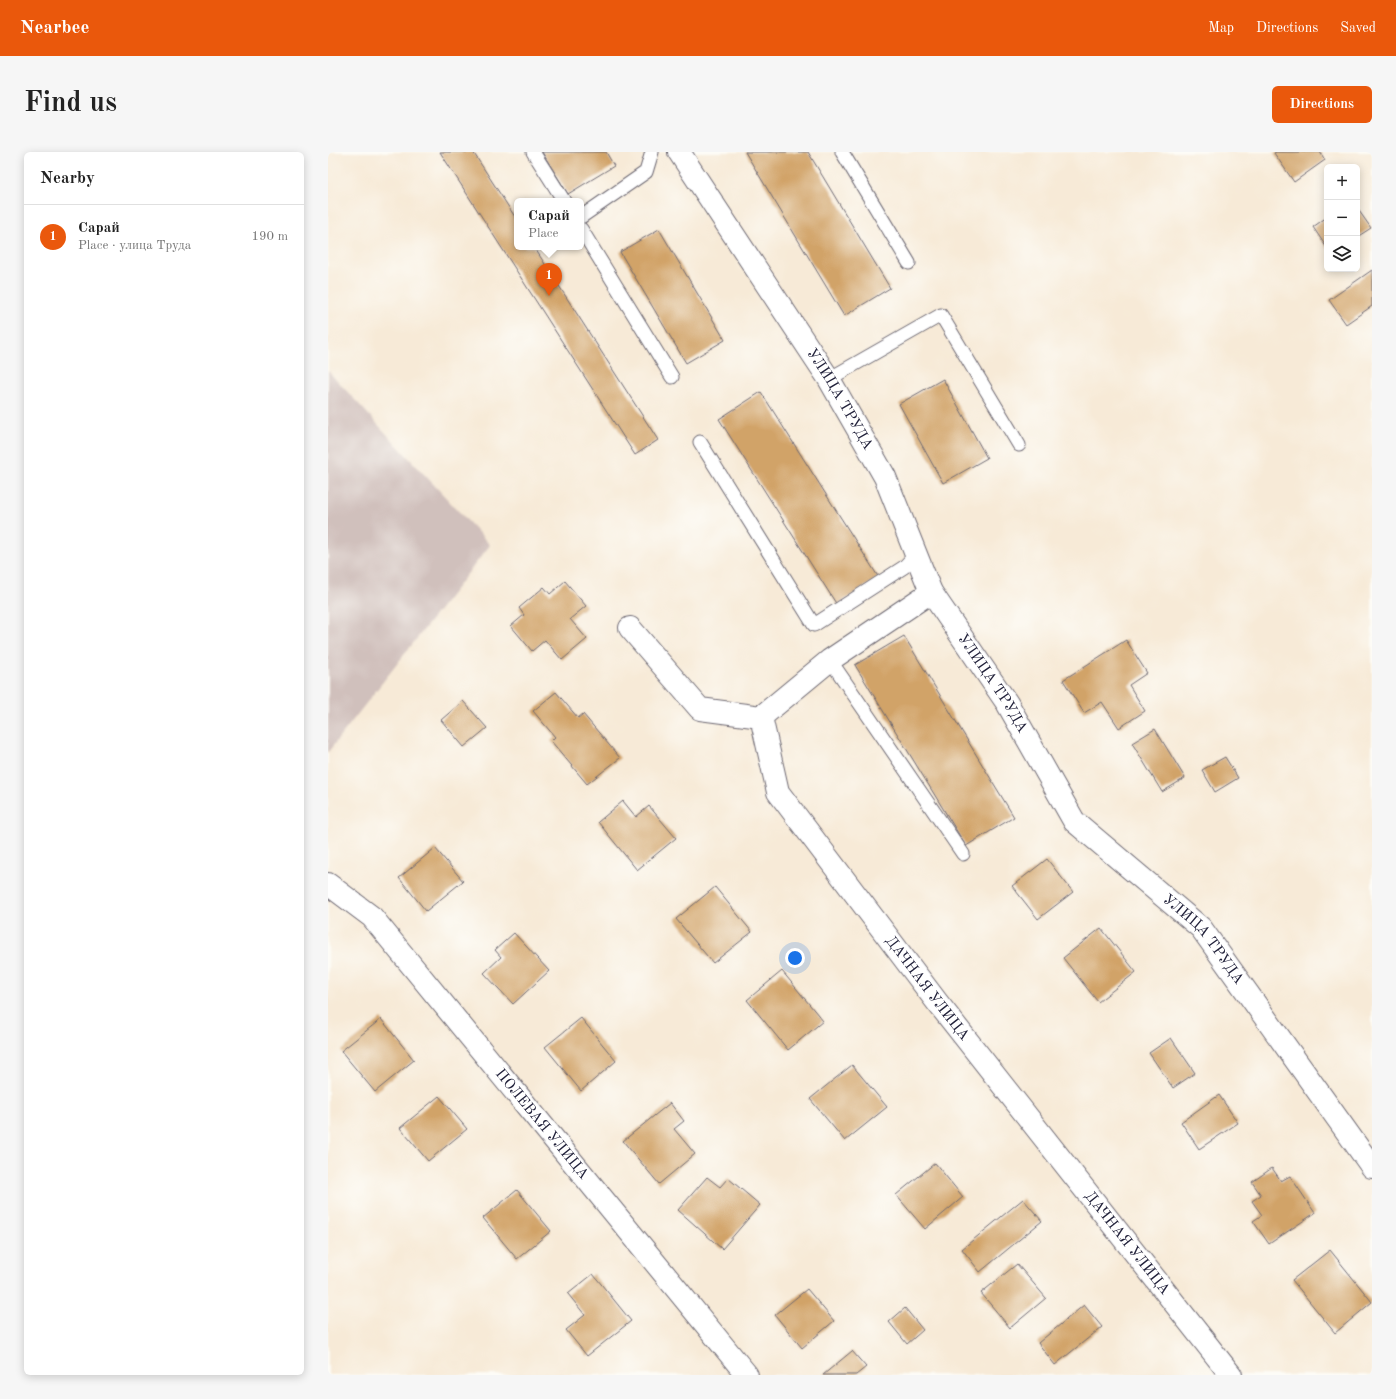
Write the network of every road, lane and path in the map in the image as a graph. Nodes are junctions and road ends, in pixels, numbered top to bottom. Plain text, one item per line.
1 (532, 152) edge
2 (652, 152) edge
3 (679, 152) edge
4 (842, 152) edge
5 (562, 198) edge
6 (584, 215) edge
7 (584, 234) edge
8 (910, 263) dead end
9 (672, 377) dead end
10 (829, 379) junction
11 (700, 442) dead end
12 (1019, 445) dead end
13 (916, 554) junction
14 (930, 592) junction
15 (630, 628) dead end
16 (830, 660) junction
17 (761, 717) junction
18 (962, 854) dead end
19 (328, 884) edge
20 (1372, 1167) edge
21 (747, 1375) edge
22 (1231, 1375) edge

1 - 5 lane
2 - 6 lane
3 - 10 street, УЛИЦА ТРУДА
4 - 8 lane
7 - 9 lane
10 - 12 lane
10 - 13 street, УЛИЦА ТРУДА
11 - 13 lane
13 - 14 street, УЛИЦА ТРУДА
14 - 16 street
14 - 20 street, УЛИЦА ТРУДА
15 - 17 street
16 - 17 street
16 - 18 lane
17 - 22 street, ДАЧНАЯ УЛИЦА
19 - 21 street, ПОЛЕВАЯ УЛИЦА

